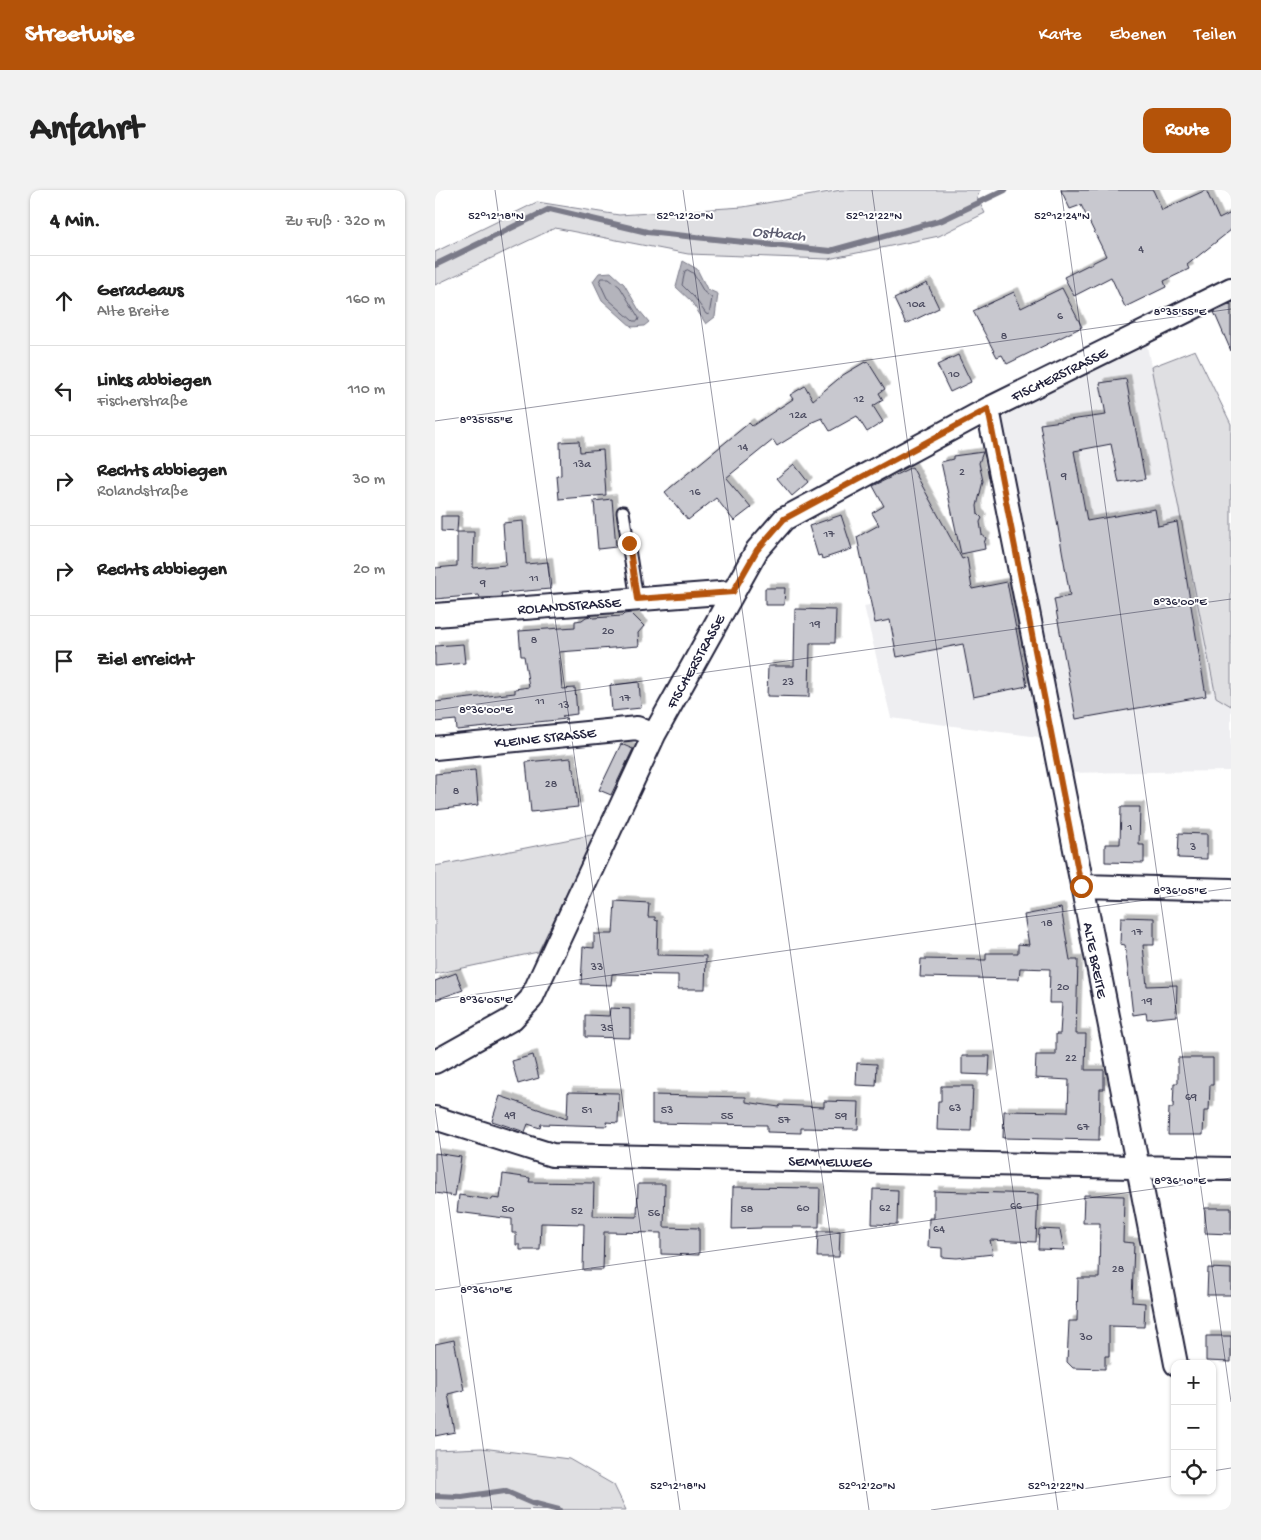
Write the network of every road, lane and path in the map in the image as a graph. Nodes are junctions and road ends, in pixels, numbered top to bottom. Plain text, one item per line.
1 (1231, 289) edge
2 (988, 409) junction
3 (623, 512) dead end
4 (733, 592) junction
5 (637, 599) junction
6 (435, 615) edge
7 (654, 735) junction
8 (435, 748) edge
9 (1081, 886) junction
10 (1231, 890) edge
11 (435, 1062) edge
12 (435, 1118) edge
13 (1139, 1168) junction
14 (1231, 1169) edge
15 (1174, 1360) edge

1 - 2 street, FISCHERSTRASSE
2 - 4 street, FISCHERSTRASSE
2 - 9 street, ALTE BREITE
3 - 5 lane
4 - 5 street, ROLANDSTRASSE
4 - 7 street, FISCHERSTRASSE
5 - 6 street, ROLANDSTRASSE
7 - 8 street, KLEINE STRASSE
7 - 11 street, FISCHERSTRASSE
9 - 10 street
9 - 13 street, ALTE BREITE
12 - 13 street, SEMMELWEG
13 - 14 street, SEMMELWEG
13 - 15 street, ALTE BREITE

